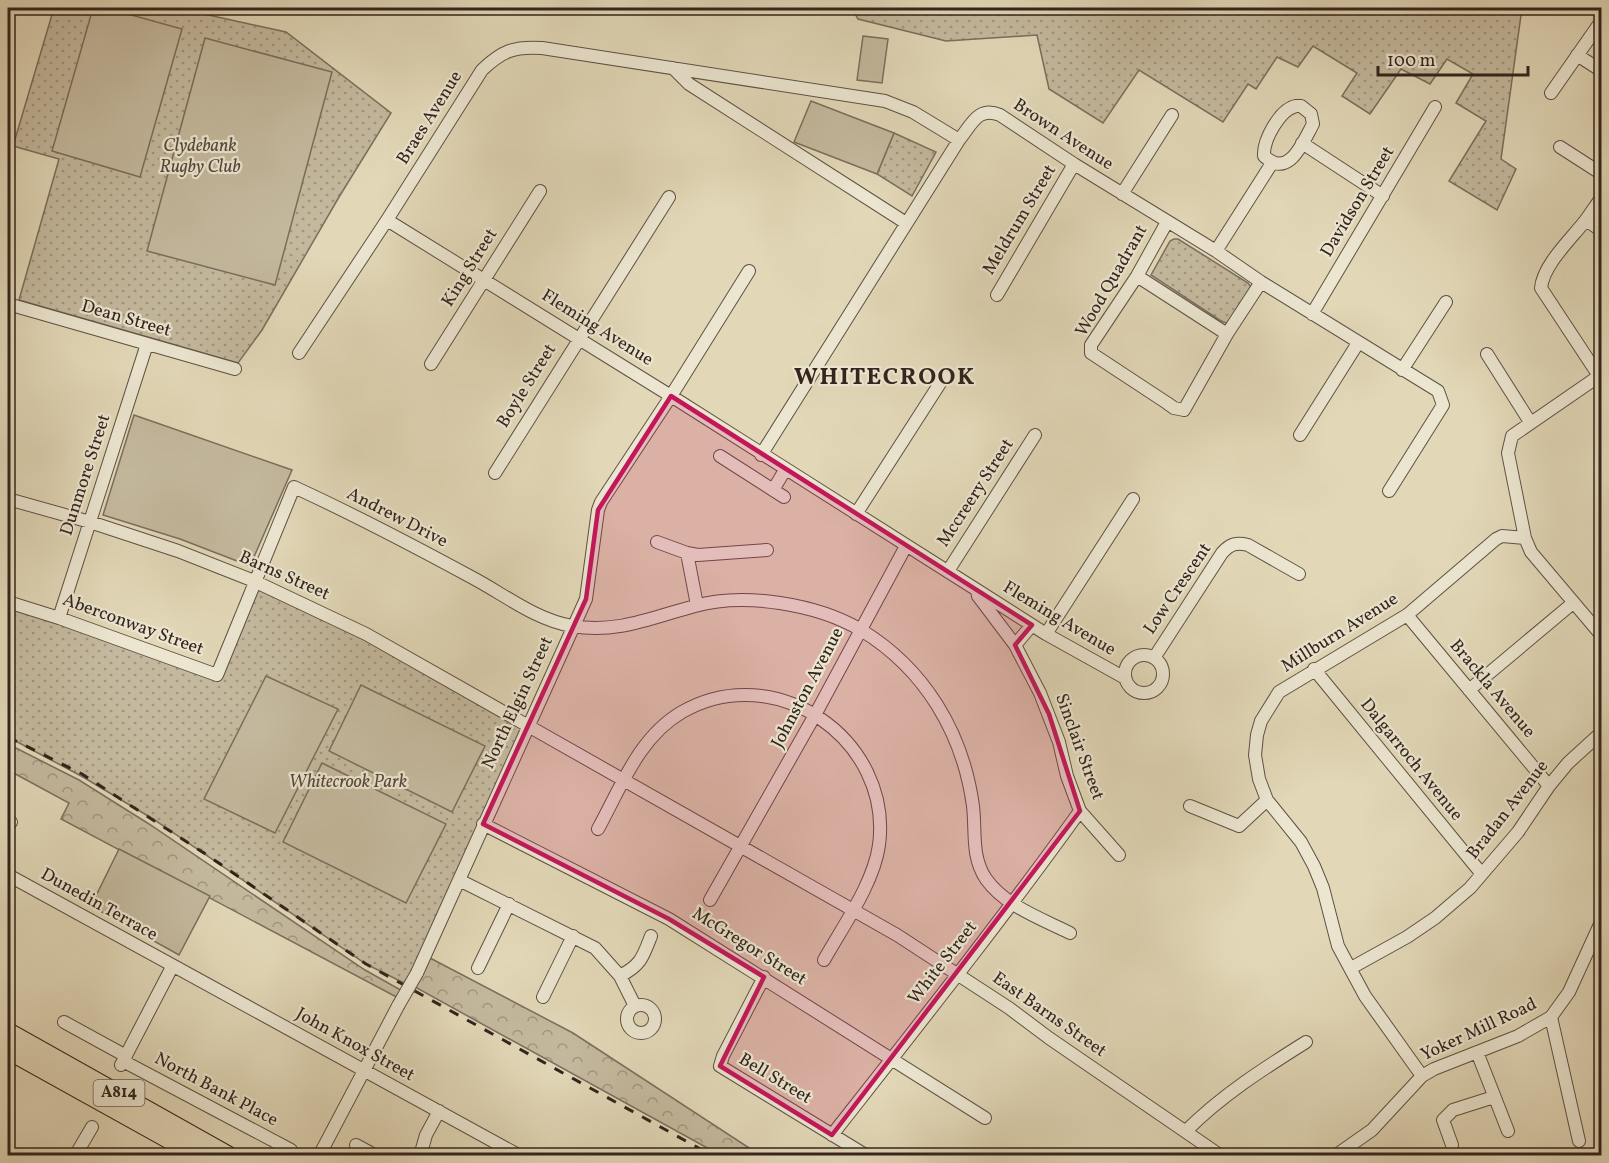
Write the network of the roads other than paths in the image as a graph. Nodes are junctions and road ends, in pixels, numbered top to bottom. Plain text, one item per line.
1 (1602, 20) edge
2 (1577, 55) junction
3 (673, 68) junction
4 (1602, 71) edge
5 (1551, 93) dead end
6 (1435, 107) dead end
7 (1172, 115) dead end
8 (959, 140) junction
9 (1302, 143) junction
10 (1560, 147) dead end
11 (1272, 163) junction
12 (1074, 164) junction
13 (1602, 174) edge
14 (540, 190) dead end
15 (1122, 194) junction
16 (1383, 196) junction
17 (669, 197) dead end
18 (1602, 197) edge
19 (387, 220) junction
20 (1586, 220) junction
21 (1167, 222) junction
22 (906, 223) junction
23 (1602, 231) edge
24 (1216, 251) junction
25 (749, 271) dead end
26 (1137, 276) junction
27 (484, 279) junction
28 (1261, 282) junction
29 (997, 295) dead end
30 (1446, 302) dead end
31 (8, 304) edge
32 (1312, 314) junction
33 (1227, 334) junction
34 (578, 338) junction
35 (147, 344) junction
36 (1358, 344) junction
37 (299, 353) dead end
38 (1487, 354) dead end
39 (431, 364) dead end
40 (236, 369) dead end
41 (1402, 370) junction
42 (1600, 374) edge
43 (944, 376) dead end
44 (671, 396) junction
45 (1530, 422) junction
46 (1035, 435) dead end
47 (1300, 435) dead end
48 (761, 455) junction
49 (720, 456) dead end
50 (785, 470) junction
51 (495, 472) dead end
52 (1389, 491) dead end
53 (8, 499) edge
54 (1133, 499) dead end
55 (856, 514) junction
56 (90, 522) junction
57 (1525, 538) junction
58 (657, 542) dead end
59 (906, 546) junction
60 (767, 550) dead end
61 (687, 554) junction
62 (948, 571) junction
63 (1299, 574) dead end
64 (254, 581) junction
65 (976, 590) junction
66 (8, 602) edge
67 (1573, 603) junction
68 (697, 605) junction
69 (1407, 615) junction
70 (59, 618) junction
71 (1032, 625) junction
72 (573, 627) junction
73 (860, 630) junction
74 (1046, 634) junction
75 (1602, 636) edge
76 (1015, 645) junction
77 (1154, 658) junction
78 (1314, 669) junction
79 (1125, 678) junction
80 (1469, 690) junction
81 (815, 715) junction
82 (528, 725) junction
83 (1602, 732) edge
84 (624, 781) junction
85 (1549, 786) junction
86 (1268, 800) junction
87 (1190, 806) dead end
88 (1080, 811) junction
89 (483, 824) junction
90 (598, 829) dead end
91 (741, 846) junction
92 (1119, 855) dead end
93 (1480, 873) junction
94 (8, 875) edge
95 (459, 880) junction
96 (710, 900) dead end
97 (509, 904) junction
98 (1013, 904) junction
99 (852, 910) junction
100 (1602, 920) edge
101 (1070, 933) dead end
102 (573, 936) junction
103 (651, 936) dead end
104 (824, 960) dead end
105 (172, 967) junction
106 (478, 968) dead end
107 (1350, 968) junction
108 (956, 974) junction
109 (620, 976) junction
110 (764, 977) junction
111 (543, 997) dead end
112 (635, 1006) dead end
113 (1551, 1017) junction
114 (64, 1022) dead end
115 (8, 1032) edge
116 (1306, 1042) dead end
117 (8, 1050) edge
118 (1477, 1052) junction
119 (891, 1059) junction
120 (123, 1061) junction
121 (365, 1070) junction
122 (1422, 1076) junction
123 (1494, 1097) junction
124 (439, 1111) junction
125 (985, 1118) dead end
126 (92, 1126) dead end
127 (1186, 1131) junction
128 (1508, 1131) dead end
129 (832, 1135) junction
130 (1579, 1141) dead end
131 (356, 1145) dead end
132 (1452, 1145) dead end
133 (291, 1150) dead end
134 (503, 1152) edge
135 (75, 1155) edge
136 (199, 1155) edge
137 (229, 1155) edge
138 (319, 1155) edge
139 (376, 1155) edge
140 (420, 1155) edge
141 (520, 1155) edge
142 (867, 1155) edge
143 (1221, 1155) edge
144 (1335, 1155) edge

1 - 2 street
2 - 4 street
2 - 5 street
3 - 8 street, Braes Avenue
3 - 19 street, Braes Avenue
3 - 22 street
6 - 16 street, Davidson Street
7 - 15 street
8 - 12 street, Brown Avenue
8 - 22 street, Brown Avenue
9 - 11 street
9 - 11 street
9 - 16 street
10 - 13 street
11 - 24 street
12 - 15 street, Brown Avenue
12 - 29 street, Meldrum Street
14 - 27 street, King Street
15 - 21 street, Brown Avenue
16 - 32 street, Davidson Street
17 - 34 street, Boyle Street
18 - 20 street
19 - 27 street, Fleming Avenue
19 - 37 street, Braes Avenue
20 - 23 street
20 - 42 street
21 - 24 street, Brown Avenue
21 - 26 street, Wood Quadrant
22 - 48 street, Brown Avenue
24 - 28 street, Brown Avenue
25 - 44 street, North Elgin Street
26 - 33 street
26 - 33 street, Wood Quadrant
27 - 34 street, Fleming Avenue
27 - 39 street, King Street
28 - 32 street, Brown Avenue
28 - 33 street, Wood Quadrant
30 - 41 street
31 - 35 street, Dean Street
32 - 36 street, Brown Avenue
34 - 44 street, Fleming Avenue
34 - 51 street, Boyle Street
35 - 40 street, Dean Street
35 - 56 street, Dunmore Street
36 - 41 street, Brown Avenue
36 - 47 street
38 - 45 street
41 - 52 street, Brown Avenue
42 - 45 street
43 - 55 street
44 - 48 street, Fleming Avenue
44 - 72 street, North Elgin Street
45 - 57 street
46 - 62 street, Mccreery Street
48 - 50 street, Fleming Avenue
49 - 50 street
50 - 55 street, Fleming Avenue
53 - 56 street, Barns Street
54 - 74 street
55 - 59 street, Fleming Avenue
56 - 64 street, Barns Street
56 - 70 street, Dunmore Street
57 - 67 street
57 - 69 street, Millburn Avenue
58 - 61 street
59 - 62 street, Sinclair Street
59 - 73 street, Johnston Avenue
60 - 61 street
61 - 68 street
62 - 65 street, Sinclair Street
63 - 77 street, Low Crescent
64 - 70 street, Aberconway Street
64 - 72 street, Andrew Drive
64 - 82 street, Barns Street
65 - 71 street, Fleming Avenue
65 - 76 street, Sinclair Street
66 - 70 street, Aberconway Street
67 - 75 street
67 - 80 street
68 - 72 street
68 - 73 street
69 - 78 street, Millburn Avenue
69 - 80 street, Brackla Avenue
71 - 74 street, Fleming Avenue
71 - 76 street
72 - 82 street, North Elgin Street
73 - 81 street, Johnston Avenue
73 - 98 street
74 - 79 street, Fleming Avenue
76 - 88 street, Sinclair Street
77 - 79 street, Low Crescent
77 - 79 street, Low Crescent
78 - 86 street, Millburn Avenue
78 - 93 street, Dalgarroch Avenue
80 - 85 street, Brackla Avenue
81 - 84 street
81 - 91 street, Johnston Avenue
81 - 99 street
82 - 84 street, East Barns Street
82 - 89 street, North Elgin Street
83 - 85 street, Bradan Avenue
84 - 90 street
84 - 91 street, East Barns Street
85 - 93 street, Bradan Avenue
86 - 87 street
86 - 107 street, Millburn Avenue
88 - 92 street, Sinclair Street
88 - 98 street, White Street
89 - 95 street, North Elgin Street
89 - 110 street, McGregor Street
91 - 96 street
91 - 99 street, East Barns Street
93 - 107 street, Bradan Avenue
94 - 105 street, Dunedin Terrace
95 - 97 street
95 - 121 street, North Elgin Street, bridge
97 - 102 street
97 - 106 street
98 - 101 street
98 - 108 street, White Street
99 - 104 street
99 - 108 street, East Barns Street
100 - 113 street, Yoker Mill Road
102 - 109 street
102 - 111 street
103 - 109 street
105 - 120 street
105 - 121 street, John Knox Street
107 - 122 street, Millburn Avenue
108 - 119 street, White Street
108 - 127 street, East Barns Street
109 - 112 street
110 - 119 street, McGregor Street
110 - 129 street, Bell Street
113 - 118 street, Yoker Mill Road
113 - 130 street
114 - 120 street, North Bank Place
115 - 137 main road, A814
116 - 127 street
117 - 136 main road, A814
118 - 122 street, Yoker Mill Road
118 - 123 street
119 - 125 street, McGregor Street
119 - 129 street, White Street
120 - 133 street, North Bank Place
121 - 124 street, John Knox Street
121 - 138 street, North Elgin Street
122 - 144 street, Yoker Mill Road
123 - 128 street
123 - 132 street
124 - 134 street, John Knox Street
124 - 140 street
126 - 135 street
127 - 143 street, East Barns Street
129 - 142 street, Bell Street
131 - 139 street
134 - 141 street, John Knox Street

